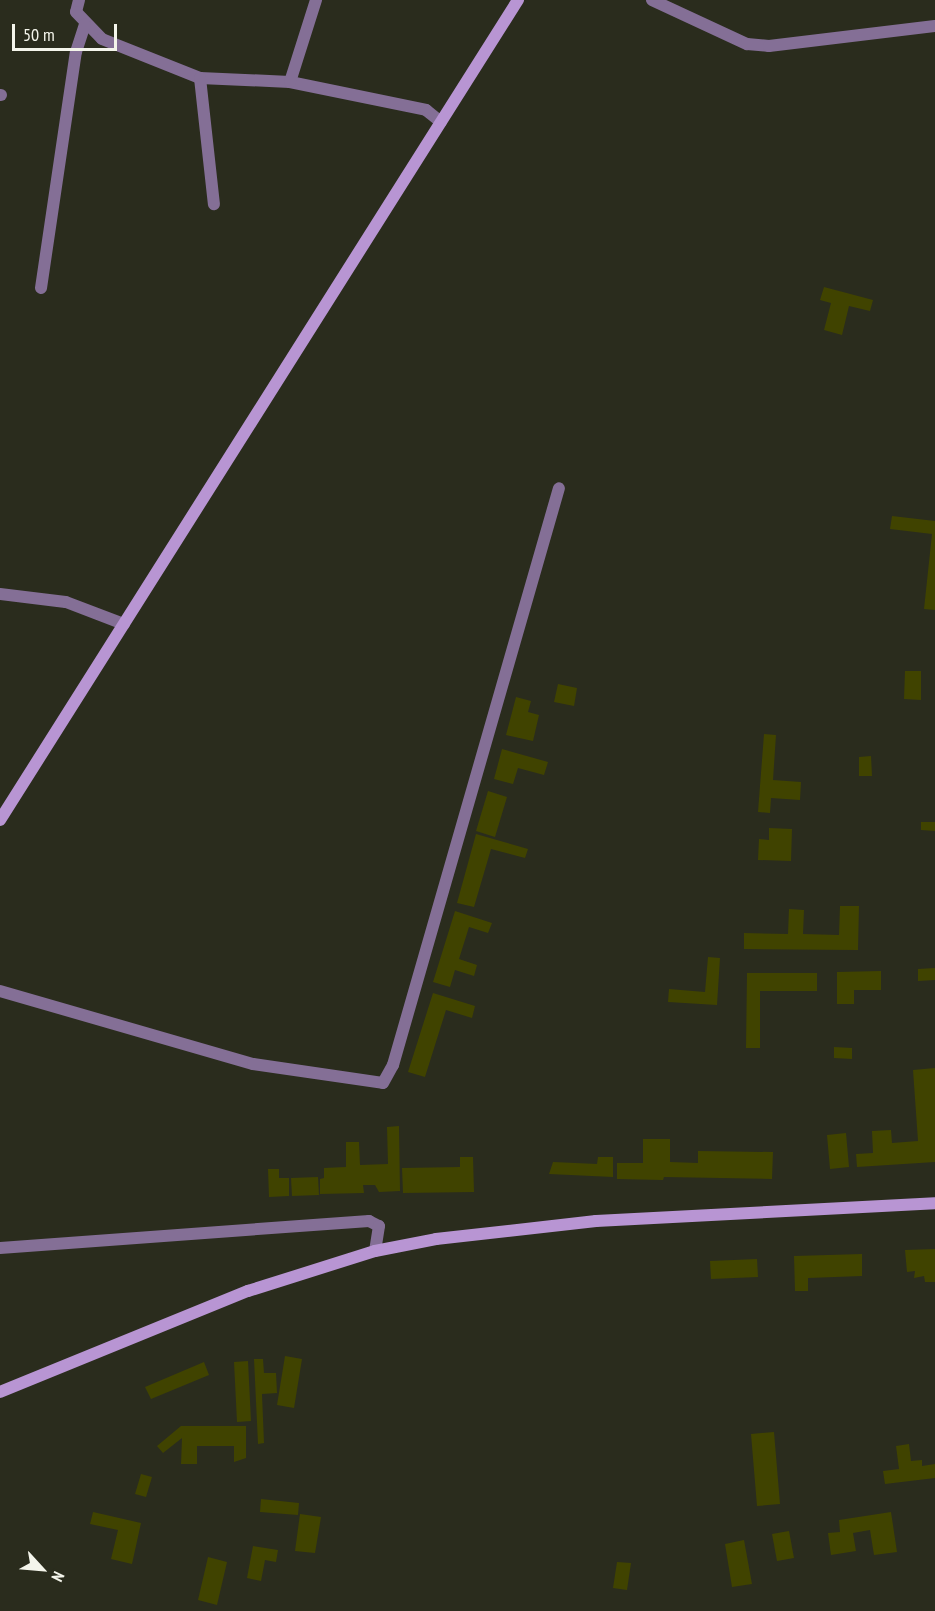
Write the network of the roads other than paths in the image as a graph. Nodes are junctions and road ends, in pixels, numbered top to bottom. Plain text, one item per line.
1 (79, 0) edge
2 (316, 0) edge
3 (518, 0) edge
4 (652, 0) edge
5 (85, 24) junction
6 (935, 26) edge
7 (200, 78) junction
8 (290, 82) junction
9 (441, 123) junction
10 (214, 204) dead end
11 (40, 288) dead end
12 (559, 488) dead end
13 (0, 594) edge
14 (124, 624) junction
15 (0, 820) edge
16 (0, 991) edge
17 (935, 1203) edge
18 (0, 1248) edge
19 (375, 1251) junction
20 (0, 1392) edge

1 - 5 street
2 - 8 street
3 - 9 street
4 - 6 street
5 - 7 street
5 - 11 street
7 - 8 street
7 - 10 street
8 - 9 street
9 - 14 street
12 - 16 street
13 - 14 street
14 - 15 street
17 - 19 street
18 - 19 street
19 - 20 street

